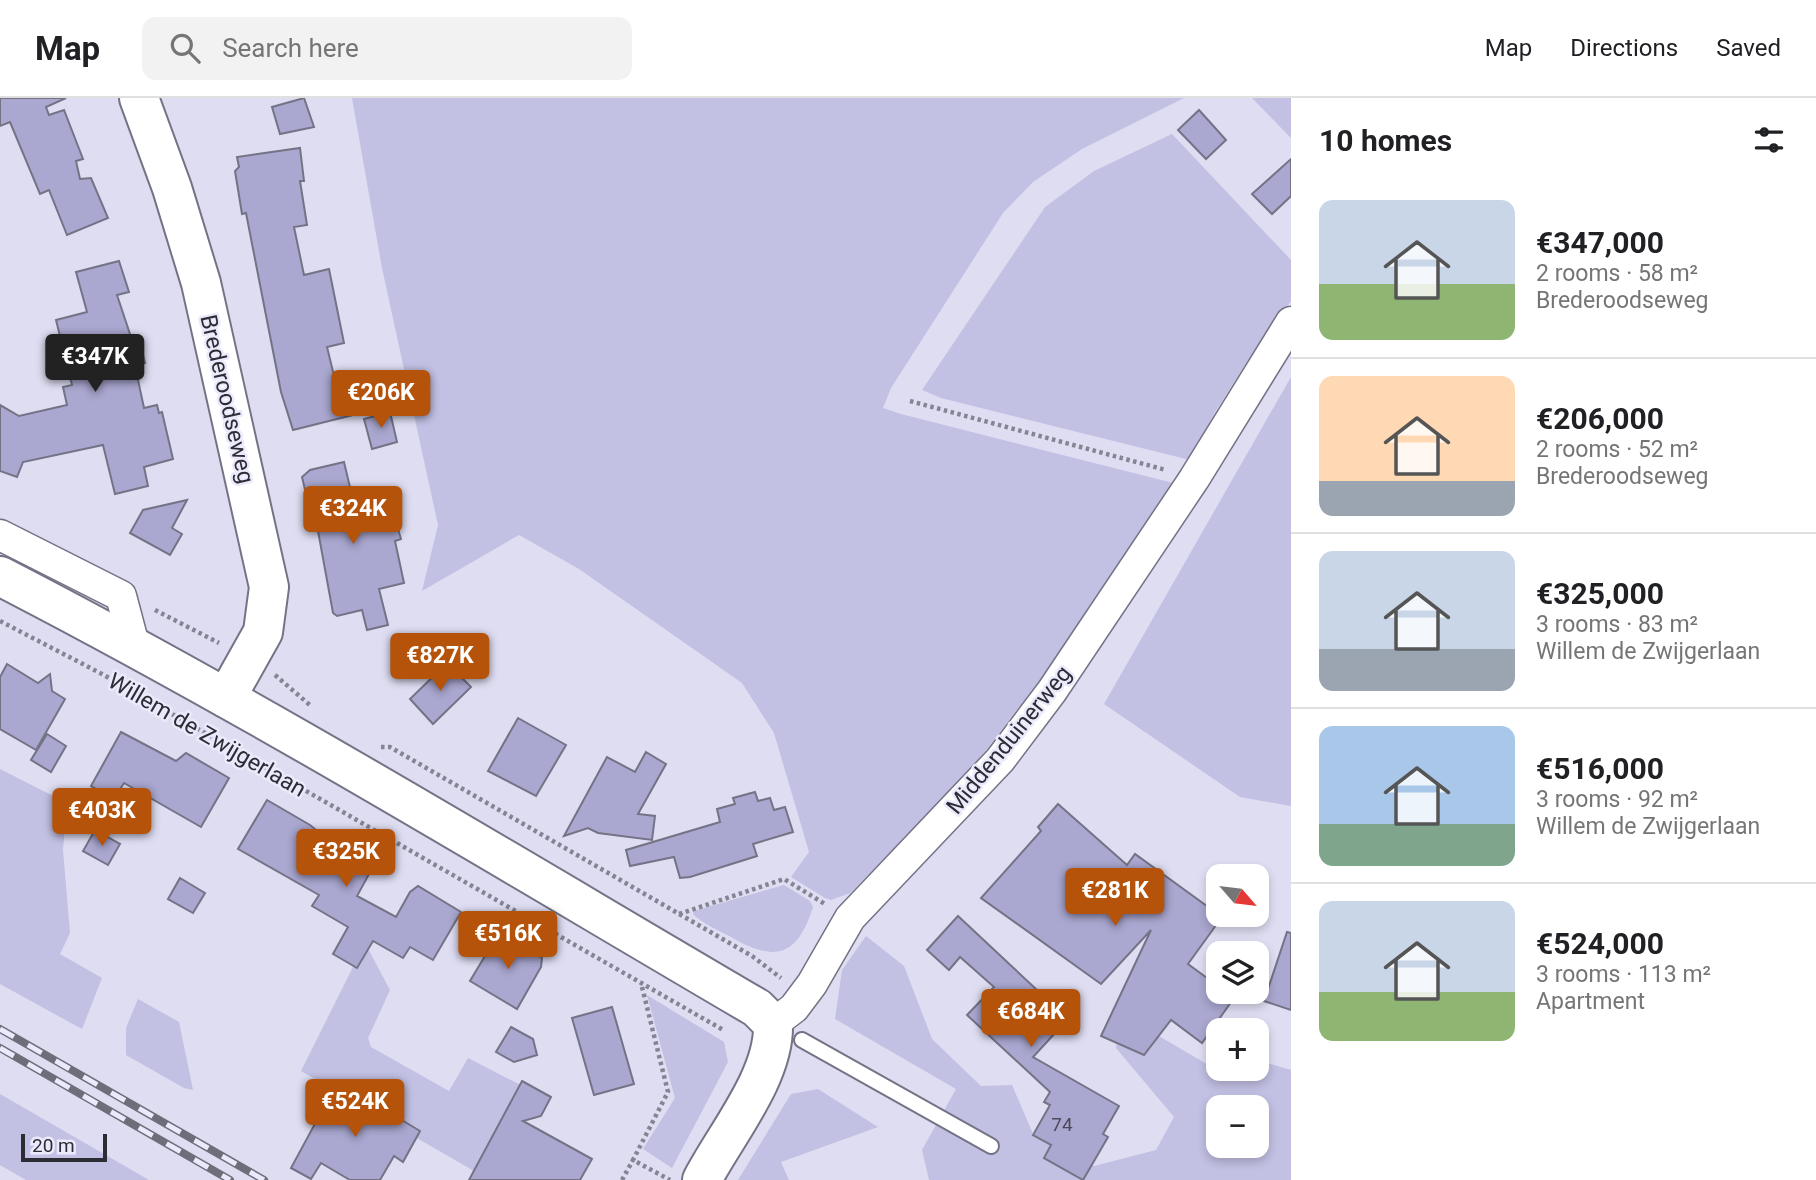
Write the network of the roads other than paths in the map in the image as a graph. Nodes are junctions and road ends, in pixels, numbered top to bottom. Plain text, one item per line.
1 (139, 98) edge
2 (1291, 322) edge
3 (0, 536) edge
4 (0, 576) edge
5 (134, 645) junction
6 (226, 698) junction
7 (790, 1024) junction
8 (991, 1146) dead end
9 (702, 1180) edge

1 - 6 street, Brederoodseweg
2 - 7 street, Middenduinerweg
3 - 5 street, Willem de Zwijgerlaan
4 - 5 street, Willem de Zwijgerlaan
5 - 6 street, Willem de Zwijgerlaan
6 - 7 street, Willem de Zwijgerlaan
7 - 8 lane
7 - 9 street

